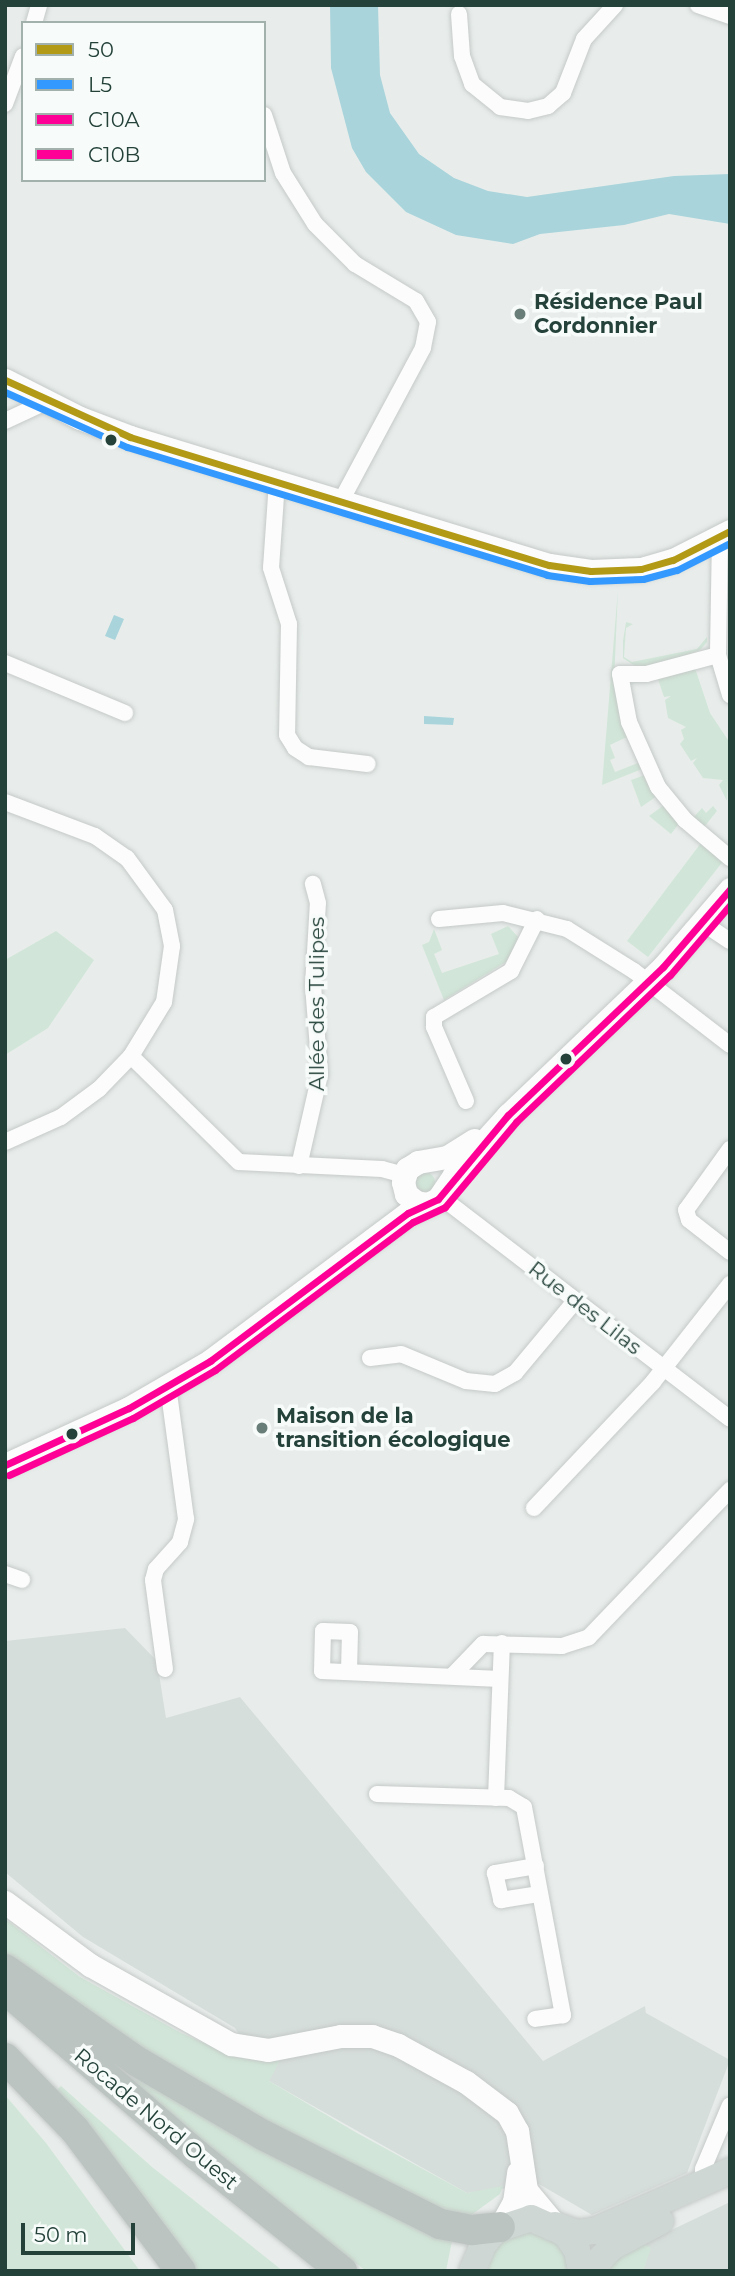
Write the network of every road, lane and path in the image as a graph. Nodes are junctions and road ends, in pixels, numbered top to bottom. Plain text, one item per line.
1 (615, 5) edge
2 (698, 5) edge
3 (459, 13) dead end
4 (730, 16) edge
5 (19, 81) edge
6 (5, 104) edge
7 (266, 121) edge
8 (5, 380) edge
9 (46, 402) junction
10 (5, 421) edge
11 (277, 482) junction
12 (341, 501) junction
13 (725, 534) edge
14 (718, 655) junction
15 (5, 663) edge
16 (730, 695) edge
17 (125, 713) dead end
18 (368, 764) dead end
19 (5, 802) edge
20 (730, 858) edge
21 (313, 884) dead end
22 (730, 889) edge
23 (439, 919) dead end
24 (537, 919) junction
25 (703, 923) junction
26 (730, 941) edge
27 (649, 982) junction
28 (730, 1045) edge
29 (131, 1056) junction
30 (466, 1101) dead end
31 (508, 1115) junction
32 (5, 1142) edge
33 (730, 1149) edge
34 (428, 1161) junction
35 (299, 1166) junction
36 (404, 1182) junction
37 (438, 1196) junction
38 (730, 1252) edge
39 (350, 1259) junction
40 (730, 1284) edge
41 (575, 1301) junction
42 (370, 1358) dead end
43 (664, 1369) junction
44 (168, 1386) junction
45 (730, 1419) edge
46 (5, 1465) edge
47 (730, 1490) edge
48 (534, 1508) dead end
49 (5, 1574) edge
50 (22, 1580) dead end
51 (502, 1643) junction
52 (165, 1669) dead end
53 (349, 1672) dead end
54 (452, 1676) junction
55 (500, 1679) junction
56 (377, 1794) dead end
57 (496, 1798) junction
58 (536, 1866) junction
59 (540, 1894) junction
60 (5, 1902) edge
61 (5, 1969) edge
62 (5, 1990) edge
63 (5, 2017) edge
64 (535, 2019) dead end
65 (5, 2058) edge
66 (5, 2068) edge
67 (730, 2105) edge
68 (519, 2159) junction
69 (730, 2171) edge
70 (704, 2183) junction
71 (730, 2188) edge
72 (555, 2225) junction
73 (500, 2227) junction
74 (475, 2266) edge
75 (158, 2271) edge
76 (181, 2271) edge
77 (309, 2271) edge
78 (342, 2271) edge
79 (581, 2271) edge
80 (588, 2271) edge

1 - 3 street
2 - 4 street
5 - 6 street
7 - 12 street
8 - 9 street
9 - 10 street
9 - 11 street
11 - 12 street
11 - 18 street
12 - 13 street
13 - 14 street
14 - 16 street
14 - 20 street
15 - 17 street
19 - 29 street
21 - 35 street, Allée des Tulipes
22 - 25 street
23 - 24 street
24 - 27 street
24 - 30 street
25 - 26 street
25 - 27 street
27 - 28 street
27 - 31 street
29 - 32 street
29 - 35 street
31 - 34 street
31 - 37 street
33 - 38 street
34 - 36 street
34 - 37 street
35 - 36 street
36 - 37 street
36 - 39 street
37 - 39 street
37 - 41 street, Rue des Lilas
39 - 44 street
40 - 43 street
41 - 42 street
41 - 43 street, Rue des Lilas
43 - 45 street, Rue des Lilas
43 - 48 street
44 - 46 street
44 - 52 street
47 - 51 street
49 - 50 street
51 - 54 street
51 - 55 street
53 - 54 street
54 - 55 street
55 - 57 street
56 - 57 street
57 - 58 street
58 - 59 street
58 - 59 street
59 - 64 street
60 - 68 street
61 - 73 highway
62 - 78 highway, Rocade Nord Ouest
63 - 77 highway, Rocade Nord Ouest
65 - 76 highway
66 - 75 highway
67 - 70 street
68 - 72 street
68 - 73 street
69 - 70 main road
70 - 72 main road
71 - 80 main road
72 - 73 main road
72 - 79 main road
73 - 74 main road

